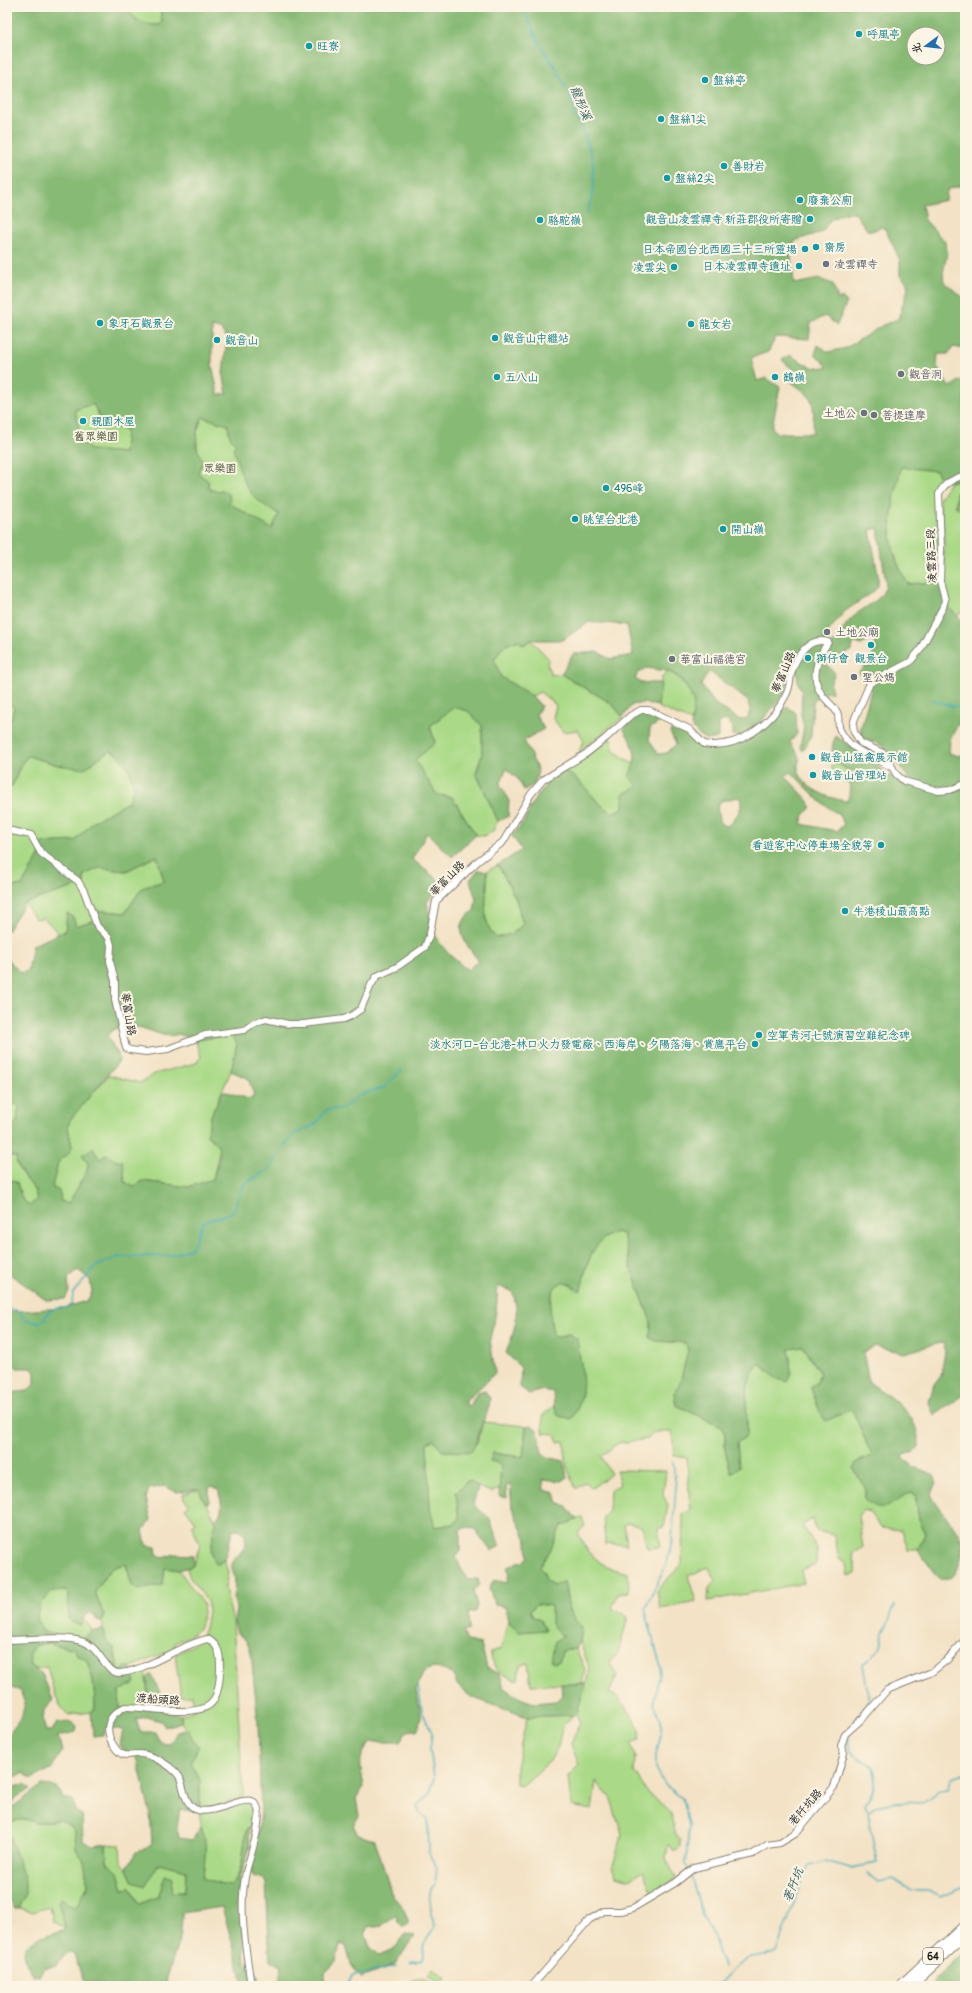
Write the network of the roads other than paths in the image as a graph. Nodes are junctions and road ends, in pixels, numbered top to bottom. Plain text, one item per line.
1 (965, 475) edge
2 (891, 767) junction
3 (965, 784) edge
4 (7, 830) edge
5 (7, 1640) edge
6 (965, 1640) edge
7 (965, 1925) edge
8 (965, 1936) edge
9 (251, 1986) edge
10 (532, 1986) edge
11 (900, 1986) edge
12 (911, 1986) edge

1 - 2 street, 凌雲路三段
2 - 3 street
2 - 4 street, 華富山路
5 - 9 street, 渡船頭路
6 - 10 street, 荖阡坑路
7 - 11 highway, 64
8 - 12 highway, 64

